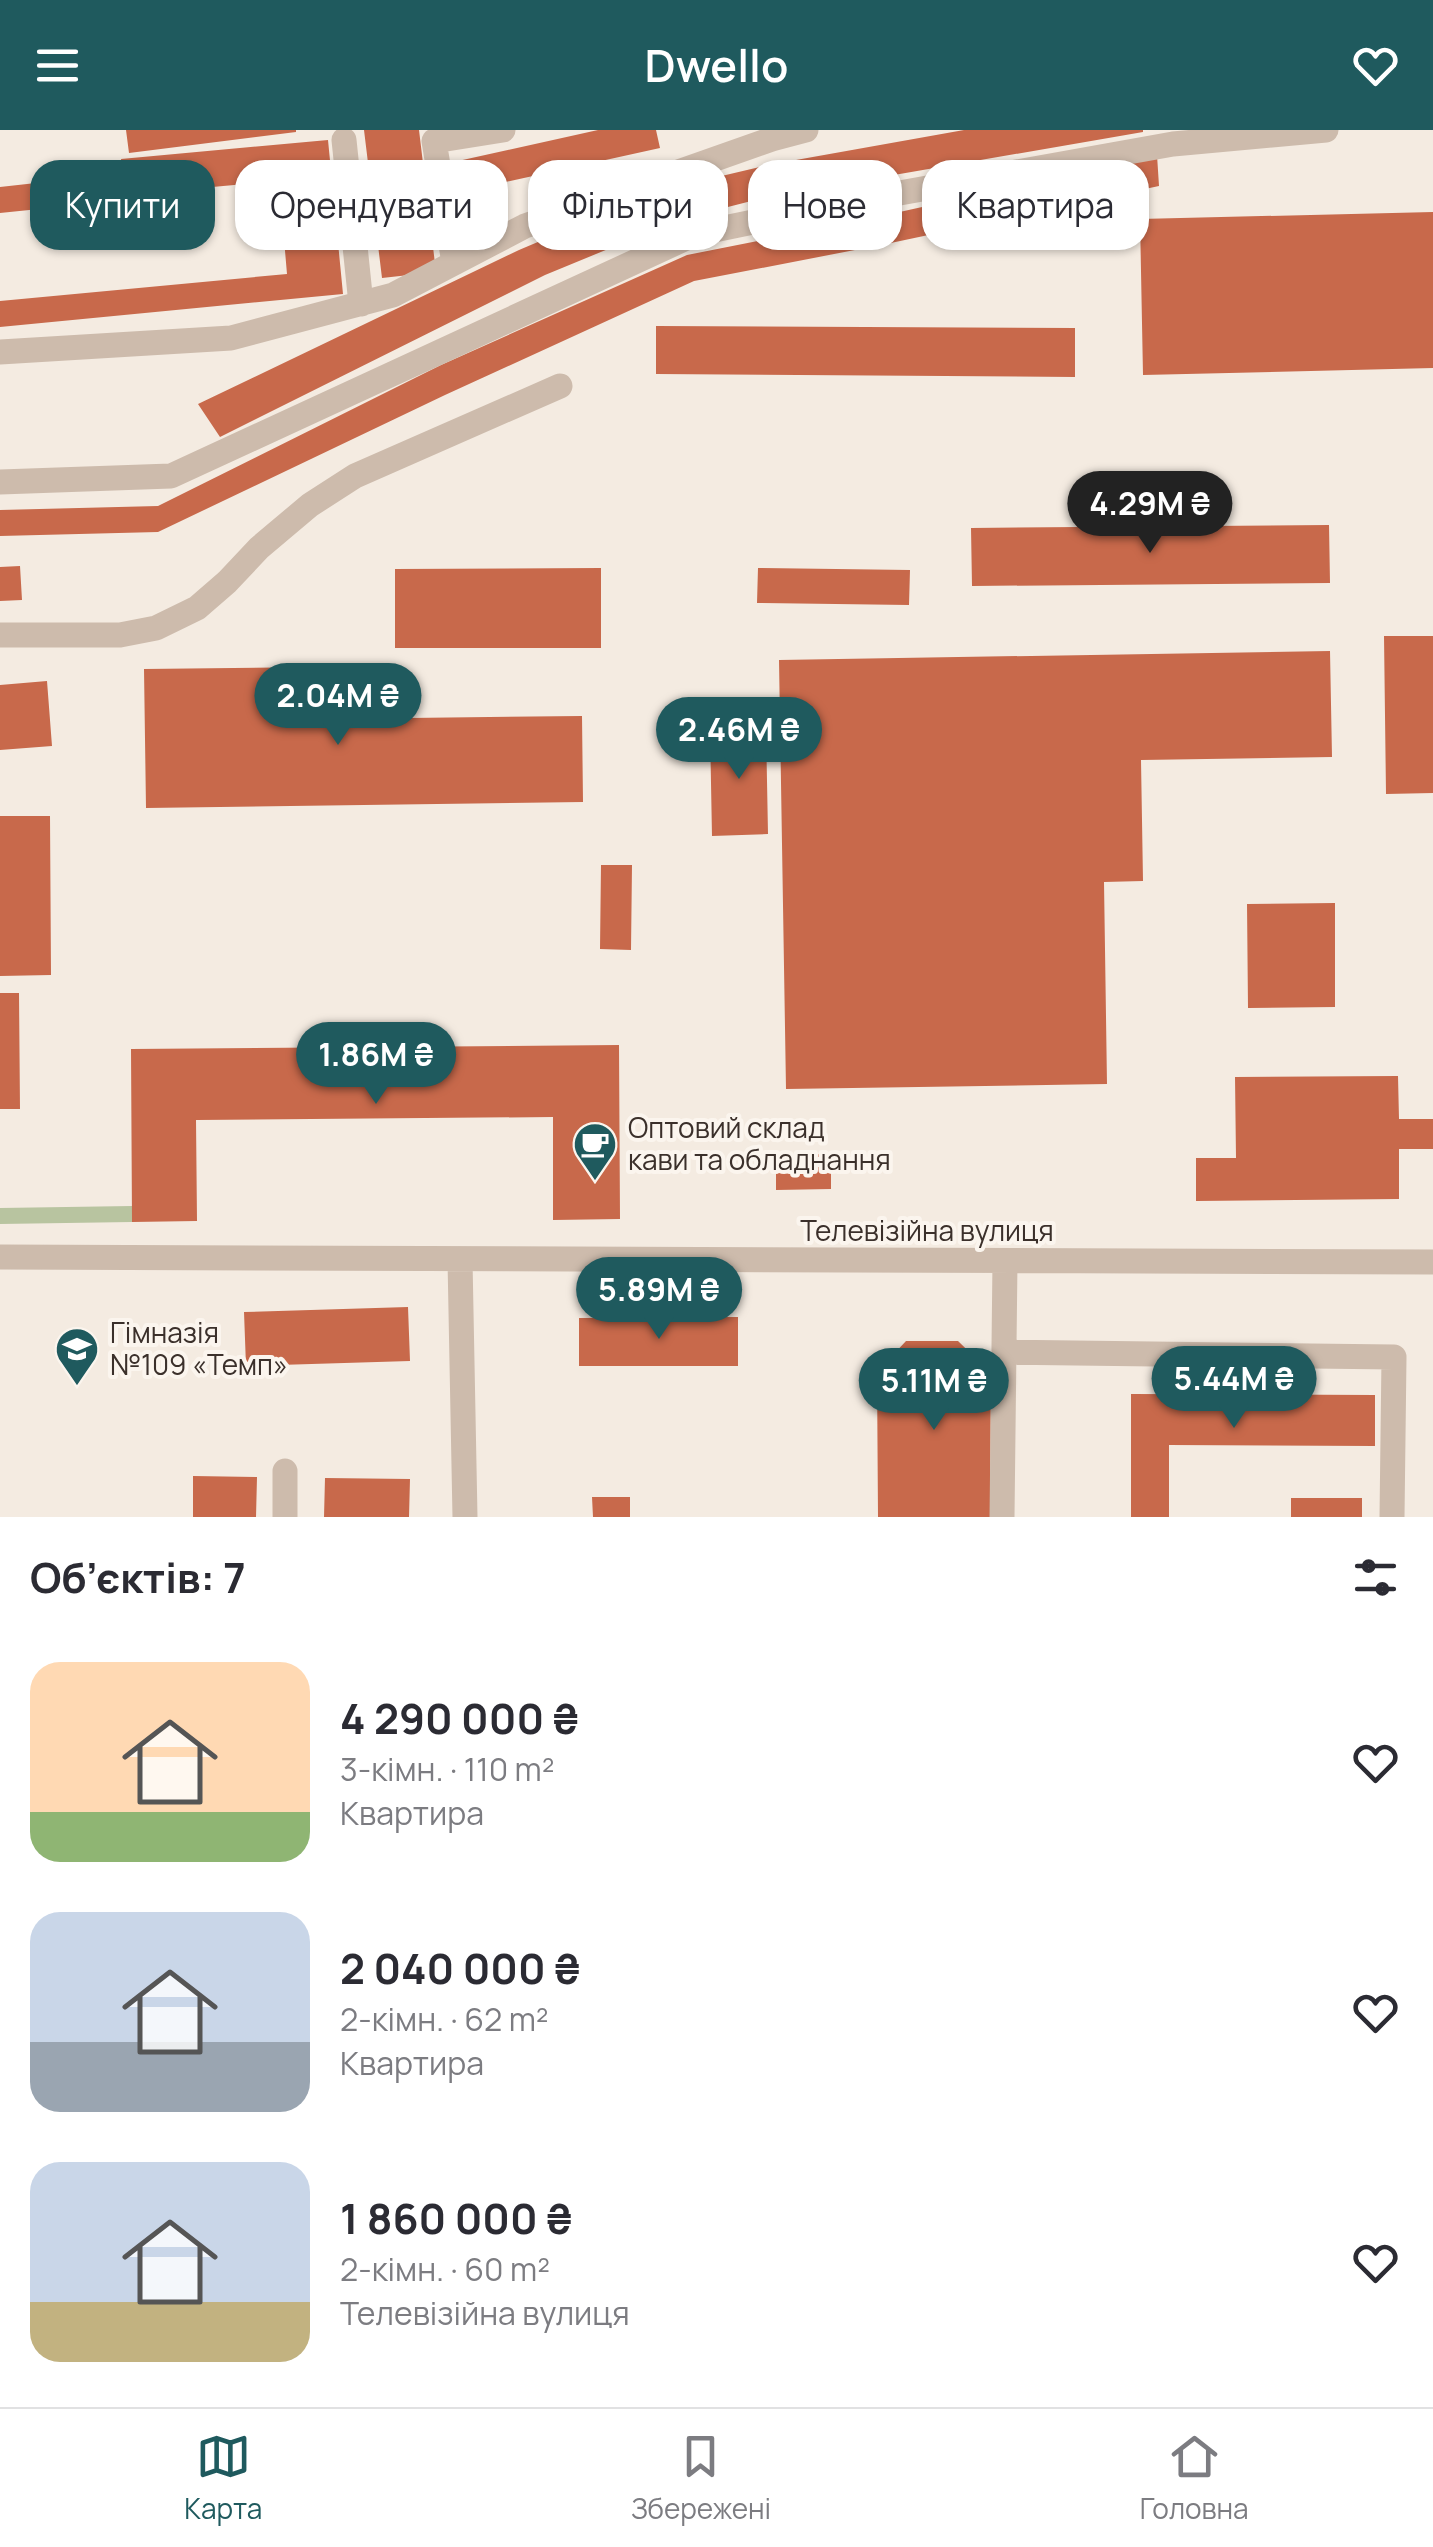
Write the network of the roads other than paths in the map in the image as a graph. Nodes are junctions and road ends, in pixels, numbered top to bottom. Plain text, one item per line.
1 (502, 130) edge
2 (806, 130) edge
3 (1326, 130) edge
4 (771, 134) edge
5 (344, 140) dead end
6 (454, 263) junction
7 (360, 304) junction
8 (0, 352) edge
9 (560, 386) dead end
10 (0, 482) edge
11 (0, 635) edge
12 (0, 1257) edge
13 (460, 1260) junction
14 (1005, 1261) junction
15 (1433, 1262) edge
16 (1004, 1352) junction
17 (285, 1471) dead end
18 (284, 1517) edge
19 (464, 1517) edge
20 (1002, 1517) edge
21 (1392, 1517) edge

1 - 6 street
2 - 4 street
3 - 10 street
4 - 6 street
5 - 7 street
6 - 7 street
7 - 8 street
9 - 11 street
12 - 13 street, Телевізійна вулиця
13 - 14 street, Телевізійна вулиця
13 - 19 street
14 - 15 street, Телевізійна вулиця
14 - 16 street
16 - 20 street
16 - 21 street
17 - 18 street

